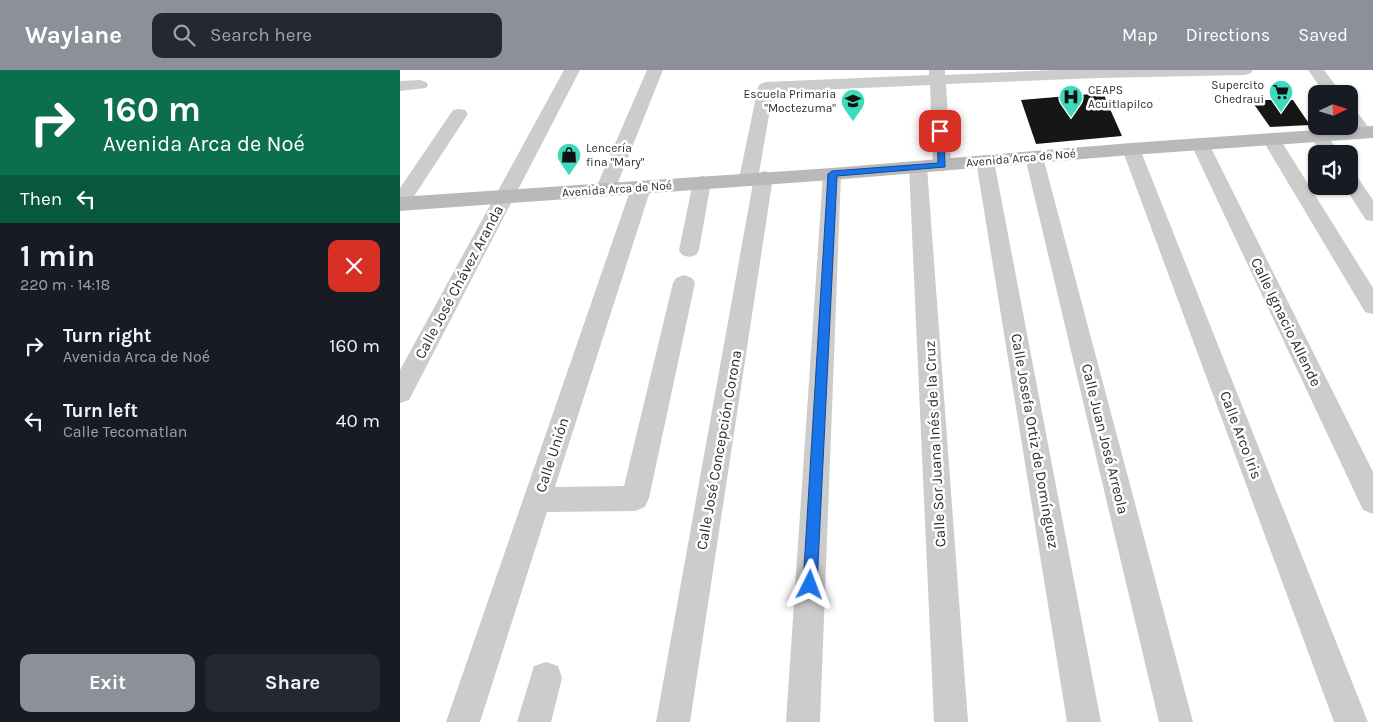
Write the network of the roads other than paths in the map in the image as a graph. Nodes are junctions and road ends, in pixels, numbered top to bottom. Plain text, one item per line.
1 (572, 70) edge
2 (655, 70) edge
3 (1245, 70) edge
4 (1316, 70) edge
5 (938, 75) edge
6 (420, 85) dead end
7 (1327, 85) edge
8 (400, 86) edge
9 (459, 114) dead end
10 (1358, 123) edge
11 (1368, 132) edge
12 (1319, 136) junction
13 (1271, 139) junction
14 (1200, 144) junction
15 (1325, 145) edge
16 (1132, 148) junction
17 (1034, 157) junction
18 (985, 161) junction
19 (930, 166) junction
20 (832, 174) junction
21 (756, 178) junction
22 (702, 182) junction
23 (642, 188) junction
24 (605, 190) junction
25 (1358, 192) edge
26 (504, 197) junction
27 (400, 204) edge
28 (1373, 215) edge
29 (689, 250) dead end
30 (684, 283) dead end
31 (1373, 306) edge
32 (400, 393) edge
33 (537, 500) junction
34 (1373, 501) edge
35 (546, 678) dead end
36 (463, 722) edge
37 (534, 722) edge
38 (673, 722) edge
39 (803, 722) edge
40 (951, 722) edge
41 (1084, 722) edge
42 (1176, 722) edge
43 (1351, 722) edge

1 - 26 street, Calle José Chávez Aranda
2 - 24 street
3 - 5 street
4 - 7 street
5 - 19 street, Calle Sor Juana Inés de la Cruz
5 - 21 street, Calle José Concepción Corona
6 - 8 street
9 - 27 street
10 - 11 street
11 - 12 main road, Avenida Arca de Noé
12 - 13 main road, Avenida Arca de Noé
12 - 15 street
13 - 14 main road, Avenida Arca de Noé
13 - 31 street
14 - 16 main road, Avenida Arca de Noé
14 - 34 street, Calle Ignacio Allende
16 - 17 main road, Avenida Arca de Noé
16 - 43 street, Calle Arco Iris
17 - 18 main road, Avenida Arca de Noé
17 - 42 street, Calle Juan José Arreola
18 - 19 main road, Avenida Arca de Noé
18 - 41 street, Calle Josefa Ortiz de Domínguez
19 - 20 main road, Avenida Arca de Noé
19 - 40 street, Calle Sor Juana Inés de la Cruz
20 - 21 main road, Avenida Arca de Noé
20 - 39 street
21 - 22 main road, Avenida Arca de Noé
21 - 38 street, Calle José Concepción Corona
22 - 23 main road, Avenida Arca de Noé
22 - 29 street
23 - 24 main road, Avenida Arca de Noé
23 - 33 street, Calle Unión
24 - 26 main road, Avenida Arca de Noé
25 - 28 street
26 - 27 main road, Avenida Arca de Noé
26 - 32 street, Calle José Chávez Aranda
30 - 33 street
33 - 36 street, Calle Unión
35 - 37 street

